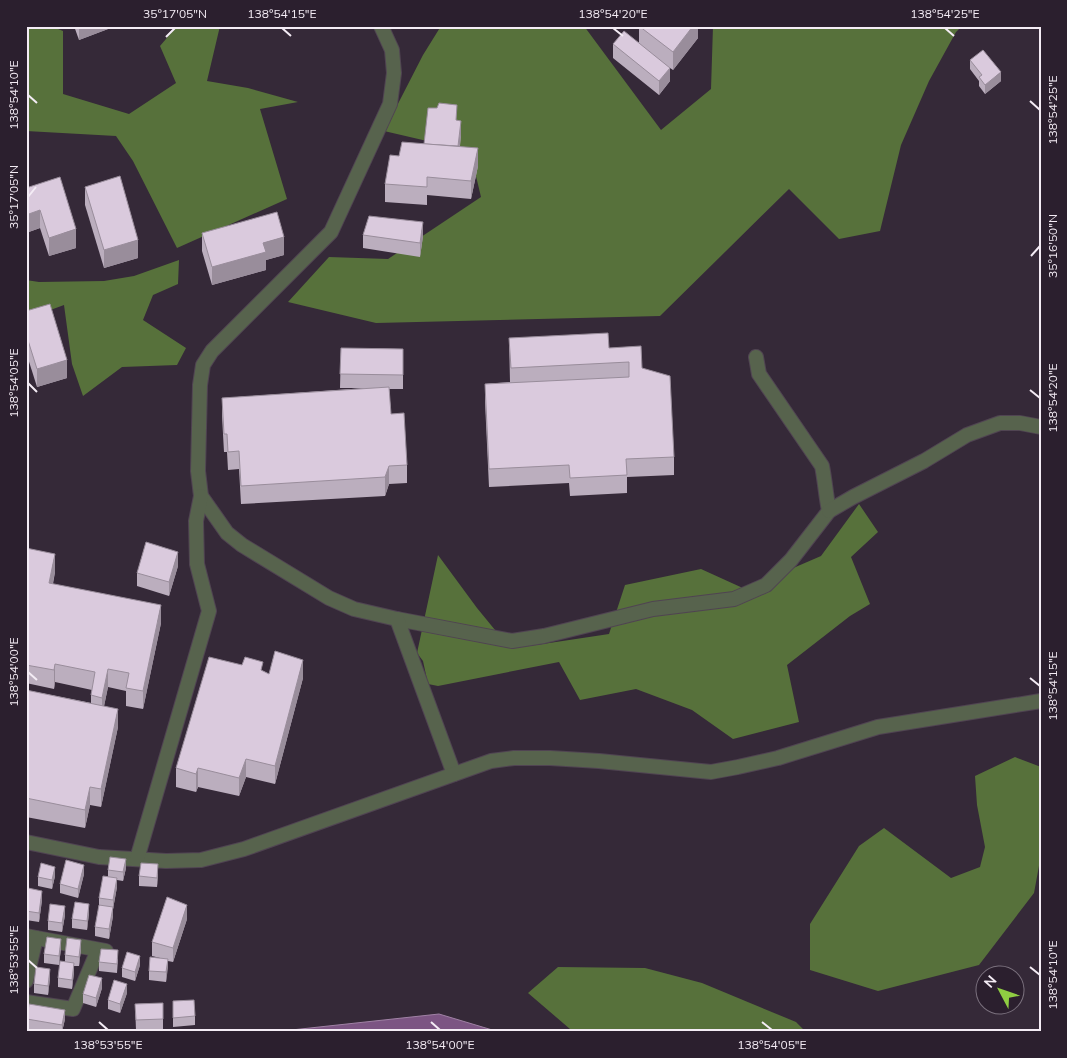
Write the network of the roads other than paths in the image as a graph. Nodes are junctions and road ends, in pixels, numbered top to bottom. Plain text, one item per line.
1 (380, 26) edge
2 (756, 358) dead end
3 (1041, 427) edge
4 (201, 496) junction
5 (829, 511) junction
6 (397, 619) junction
7 (1041, 701) edge
8 (454, 774) junction
9 (26, 842) edge
10 (138, 859) junction
11 (31, 937) edge
12 (26, 981) edge
13 (26, 1002) edge

1 - 4 street
2 - 5 street
3 - 5 street
4 - 6 street
4 - 10 street
5 - 6 street
6 - 8 street
7 - 8 street
8 - 10 street
9 - 10 street
11 - 12 street
11 - 13 street

